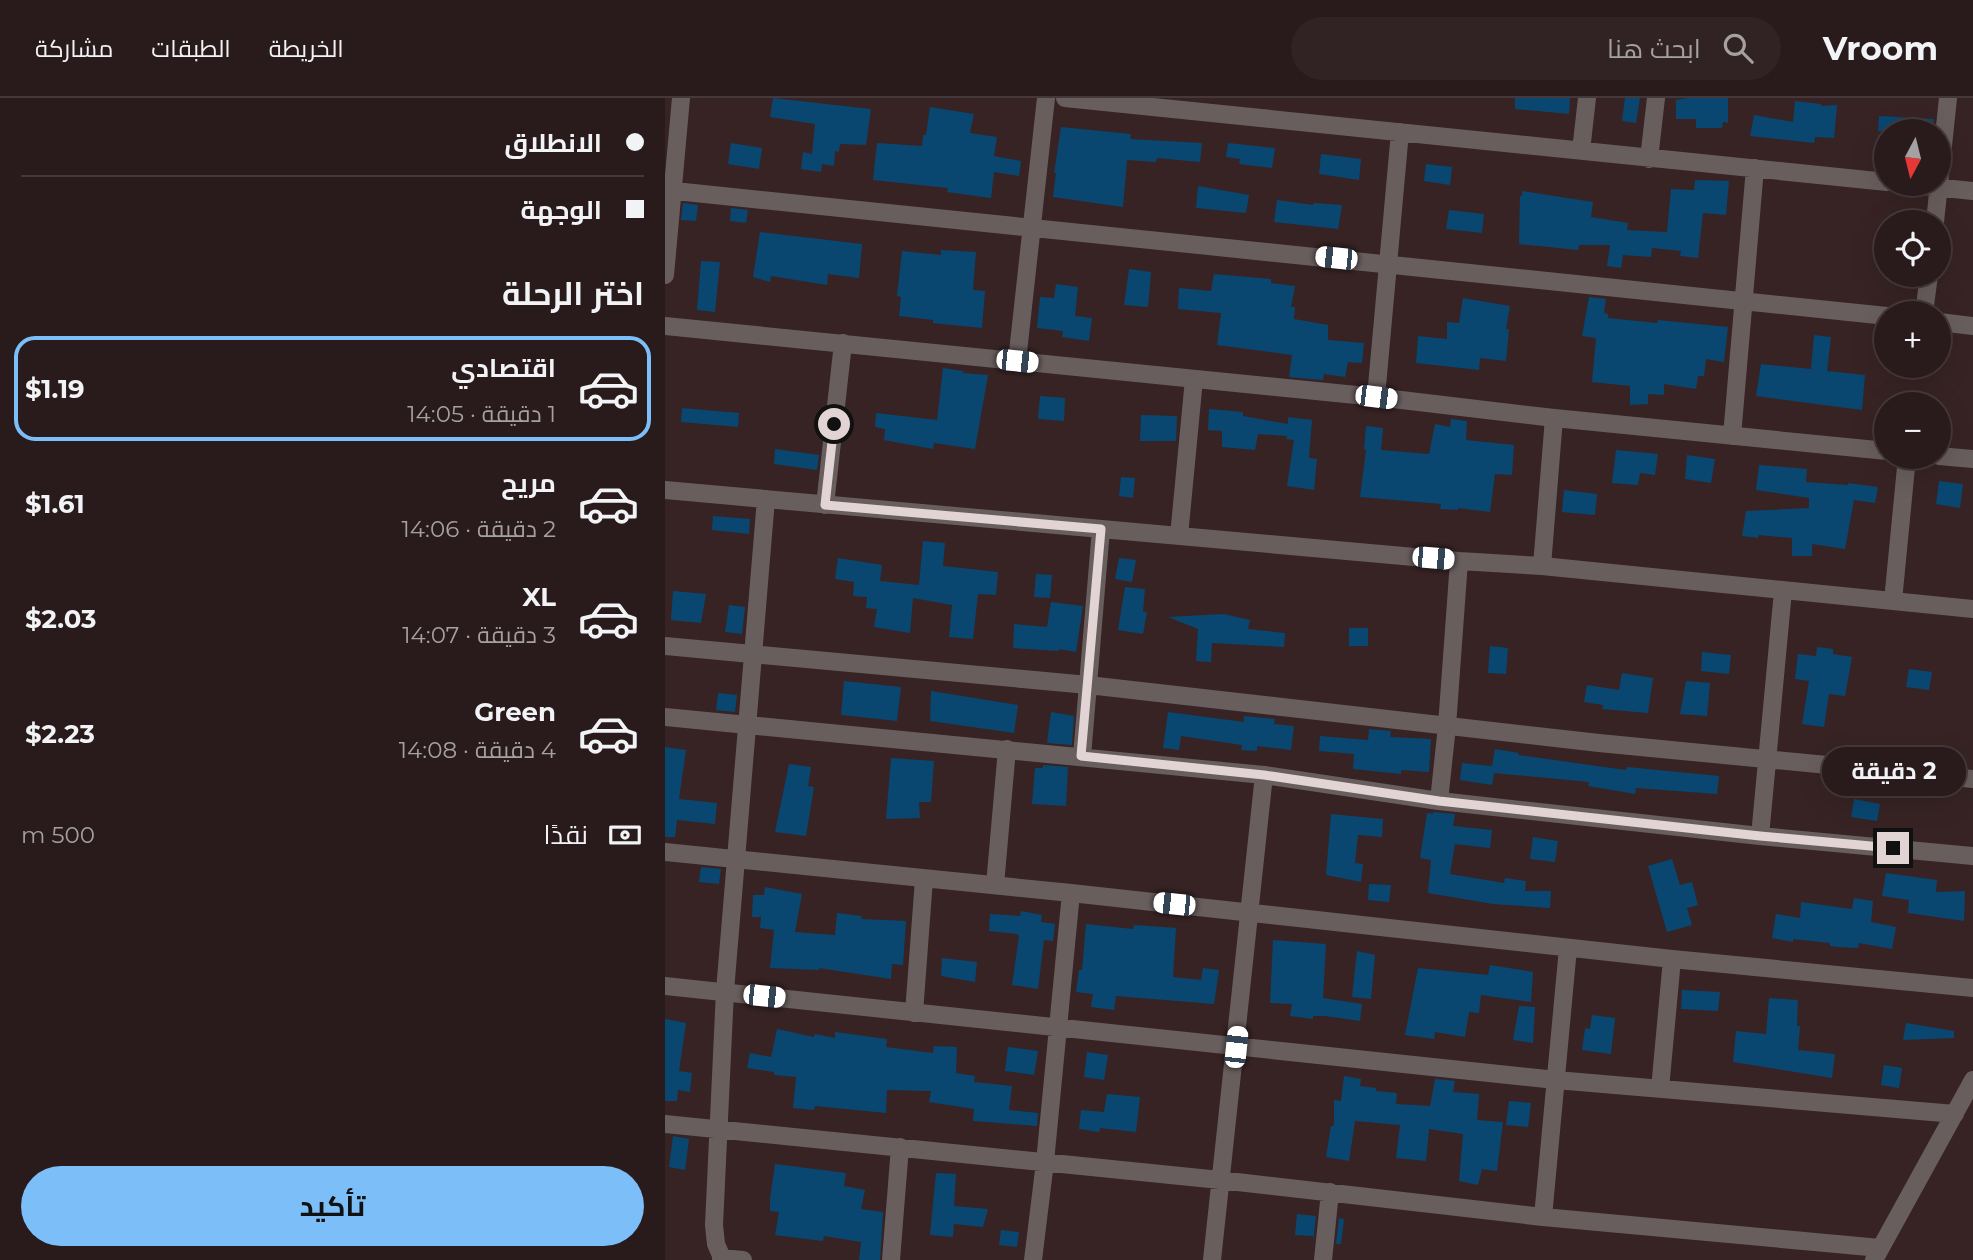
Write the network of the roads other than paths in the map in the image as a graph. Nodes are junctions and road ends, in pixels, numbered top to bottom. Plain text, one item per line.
1 (681, 98) edge
2 (1046, 98) edge
3 (1065, 98) edge
4 (1587, 98) edge
5 (1656, 98) edge
6 (1948, 98) edge
7 (1224, 106) edge
8 (1946, 119) edge
9 (1400, 132) junction
10 (1581, 151) junction
11 (1649, 159) junction
12 (1755, 168) junction
13 (1874, 181) edge
14 (1951, 188) edge
15 (668, 191) edge
16 (1973, 191) edge
17 (1031, 228) junction
18 (1388, 264) junction
19 (665, 275) edge
20 (1744, 300) junction
21 (1874, 315) edge
22 (1951, 323) edge
23 (665, 326) edge
24 (1973, 326) edge
25 (843, 343) junction
26 (1017, 361) junction
27 (1194, 379) junction
28 (1376, 397) junction
29 (1554, 418) junction
30 (1732, 436) junction
31 (1874, 450) edge
32 (1951, 457) edge
33 (1973, 459) edge
34 (1906, 469) edge
35 (665, 490) edge
36 (766, 499) junction
37 (825, 505) junction
38 (1101, 529) junction
39 (1179, 536) junction
40 (1459, 561) junction
41 (1542, 566) junction
42 (1783, 591) junction
43 (1893, 601) junction
44 (1973, 609) edge
45 (665, 646) edge
46 (753, 654) junction
47 (1089, 685) junction
48 (665, 717) edge
49 (747, 725) junction
50 (1447, 726) junction
51 (1007, 749) junction
52 (1081, 756) junction
53 (1768, 758) junction
54 (1264, 775) junction
55 (1973, 779) edge
56 (1439, 801) junction
57 (1760, 836) junction
58 (665, 852) edge
59 (1973, 856) edge
60 (735, 859) junction
61 (924, 879) junction
62 (995, 885) junction
63 (1071, 893) junction
64 (1251, 913) junction
65 (1568, 948) junction
66 (1672, 959) junction
67 (665, 986) edge
68 (1973, 988) edge
69 (725, 991) junction
70 (914, 1013) junction
71 (1058, 1027) junction
72 (1236, 1047) junction
73 (1556, 1080) junction
74 (1973, 1080) edge
75 (1660, 1090) junction
76 (1955, 1114) junction
77 (665, 1124) edge
78 (718, 1131) junction
79 (900, 1146) junction
80 (1045, 1162) junction
81 (1220, 1180) junction
82 (1330, 1192) junction
83 (1543, 1217) junction
84 (1877, 1254) edge
85 (722, 1259) edge
86 (743, 1260) edge
87 (891, 1260) edge
88 (1033, 1260) edge
89 (1212, 1260) edge
90 (1323, 1260) edge

1 - 15 street
2 - 17 street
3 - 7 street
4 - 10 street
5 - 11 street
6 - 8 street
7 - 9 street
9 - 10 street
9 - 18 street
10 - 11 street
11 - 12 street
12 - 13 street
12 - 20 street
14 - 16 street
15 - 17 street
15 - 19 street
17 - 18 street
17 - 26 street
18 - 20 street
18 - 28 street
20 - 21 street
20 - 30 street
22 - 24 street
23 - 25 street
25 - 26 street
25 - 37 street
26 - 27 street
27 - 28 street
27 - 39 street
28 - 29 street
29 - 30 street
29 - 41 street
30 - 31 street
32 - 33 street
34 - 43 street
35 - 36 street
36 - 37 street
36 - 46 street
37 - 38 street
38 - 39 street
38 - 47 street
39 - 40 street
40 - 41 street
40 - 50 street
41 - 42 street
42 - 43 street
42 - 53 street
43 - 44 street
45 - 46 street
46 - 47 street
46 - 49 street
47 - 50 street
47 - 52 street
48 - 49 street
49 - 51 street
49 - 60 street
50 - 53 street
50 - 56 street
51 - 52 street
51 - 62 street
52 - 54 street
53 - 55 street
53 - 57 street
54 - 56 street
54 - 64 street
56 - 57 street
57 - 59 street
58 - 60 street
60 - 61 street
60 - 69 street
61 - 62 street
61 - 70 street
62 - 63 street
63 - 64 street
63 - 71 street
64 - 65 street
64 - 72 street
65 - 66 street
65 - 73 street
66 - 68 street
66 - 75 street
67 - 69 street
69 - 70 street
69 - 78 street
70 - 71 street
71 - 72 street
71 - 80 street
72 - 73 street
72 - 81 street
73 - 75 street
73 - 83 street
74 - 76 street
75 - 76 street
76 - 84 street
77 - 78 street
78 - 79 street
78 - 85 street
79 - 80 street
79 - 87 street
80 - 81 street
80 - 88 street
81 - 82 street
81 - 89 street
82 - 83 street
82 - 90 street
83 - 84 street
85 - 86 street

